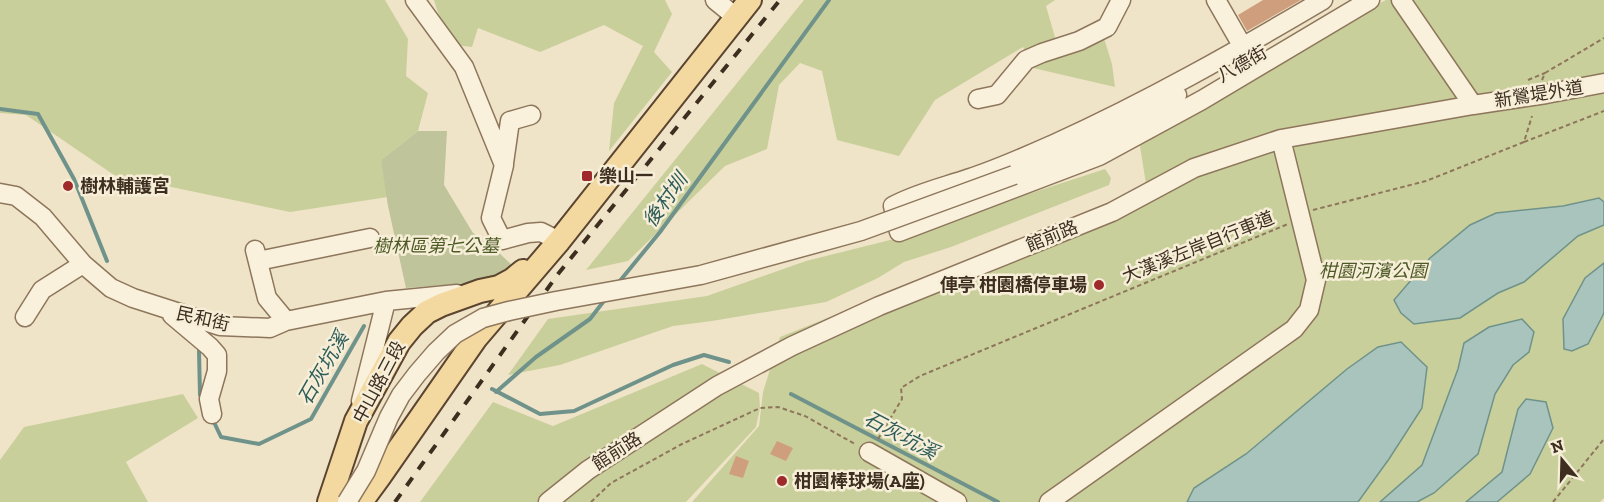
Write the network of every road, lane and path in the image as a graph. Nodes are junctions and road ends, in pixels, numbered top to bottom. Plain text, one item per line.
1 (415, 0) edge
2 (715, 0) edge
3 (750, 0) edge
4 (1121, 0) edge
5 (1216, 0) edge
6 (1323, 0) edge
7 (1336, 0) edge
8 (1356, 0) edge
9 (1370, 0) edge
10 (1401, 0) edge
11 (737, 18) junction
12 (1604, 38) edge
13 (1243, 47) junction
14 (1545, 73) junction
15 (1542, 80) dead end
16 (1525, 82) dead end
17 (1604, 83) edge
18 (978, 99) dead end
19 (1473, 105) junction
20 (1604, 111) edge
21 (531, 115) dead end
22 (1532, 116) dead end
23 (1128, 126) junction
24 (1281, 139) junction
25 (1524, 142) junction
26 (504, 165) junction
27 (0, 193) edge
28 (1300, 214) junction
29 (370, 238) dead end
30 (559, 241) junction
31 (83, 264) junction
32 (480, 291) junction
33 (386, 301) junction
34 (165, 310) junction
35 (25, 317) dead end
36 (286, 321) junction
37 (212, 414) dead end
38 (356, 421) junction
39 (1604, 439) edge
40 (872, 448) junction
41 (329, 502) edge
42 (347, 502) edge
43 (361, 502) edge
44 (548, 502) edge
45 (591, 502) edge
46 (957, 502) edge
47 (1049, 502) edge
48 (1553, 502) edge

1 - 26 street
2 - 11 street
3 - 11 main road, 中山路三段
4 - 18 street
5 - 13 street
6 - 13 street
7 - 23 street, 八德街
8 - 23 street, 八德街
9 - 13 street
10 - 19 street
11 - 30 main road, 中山路三段
12 - 14 path
14 - 15 path
14 - 16 path
17 - 19 street, 新鶯堤外道
19 - 24 street, 館前路
20 - 25 path, 大漢溪左岸自行車道
21 - 26 street
22 - 25 path
23 - 42 street, 八德街, bridge
24 - 28 street
24 - 44 street, 館前路
25 - 28 path, 大漢溪左岸自行車道
26 - 30 street
27 - 31 street, 民和街
28 - 40 path, 大漢溪左岸自行車道
28 - 47 street
29 - 36 street
30 - 32 main road, 中山路三段
30 - 43 main road, 中山路三段
31 - 34 street, 民和街
31 - 35 street
32 - 33 street, 民和街
32 - 38 main road, 中山路三段
33 - 36 street, 民和街
33 - 38 street
34 - 36 street, 民和街
34 - 37 street
38 - 41 main road, 中山路三段
39 - 48 path
40 - 45 path
40 - 46 street

